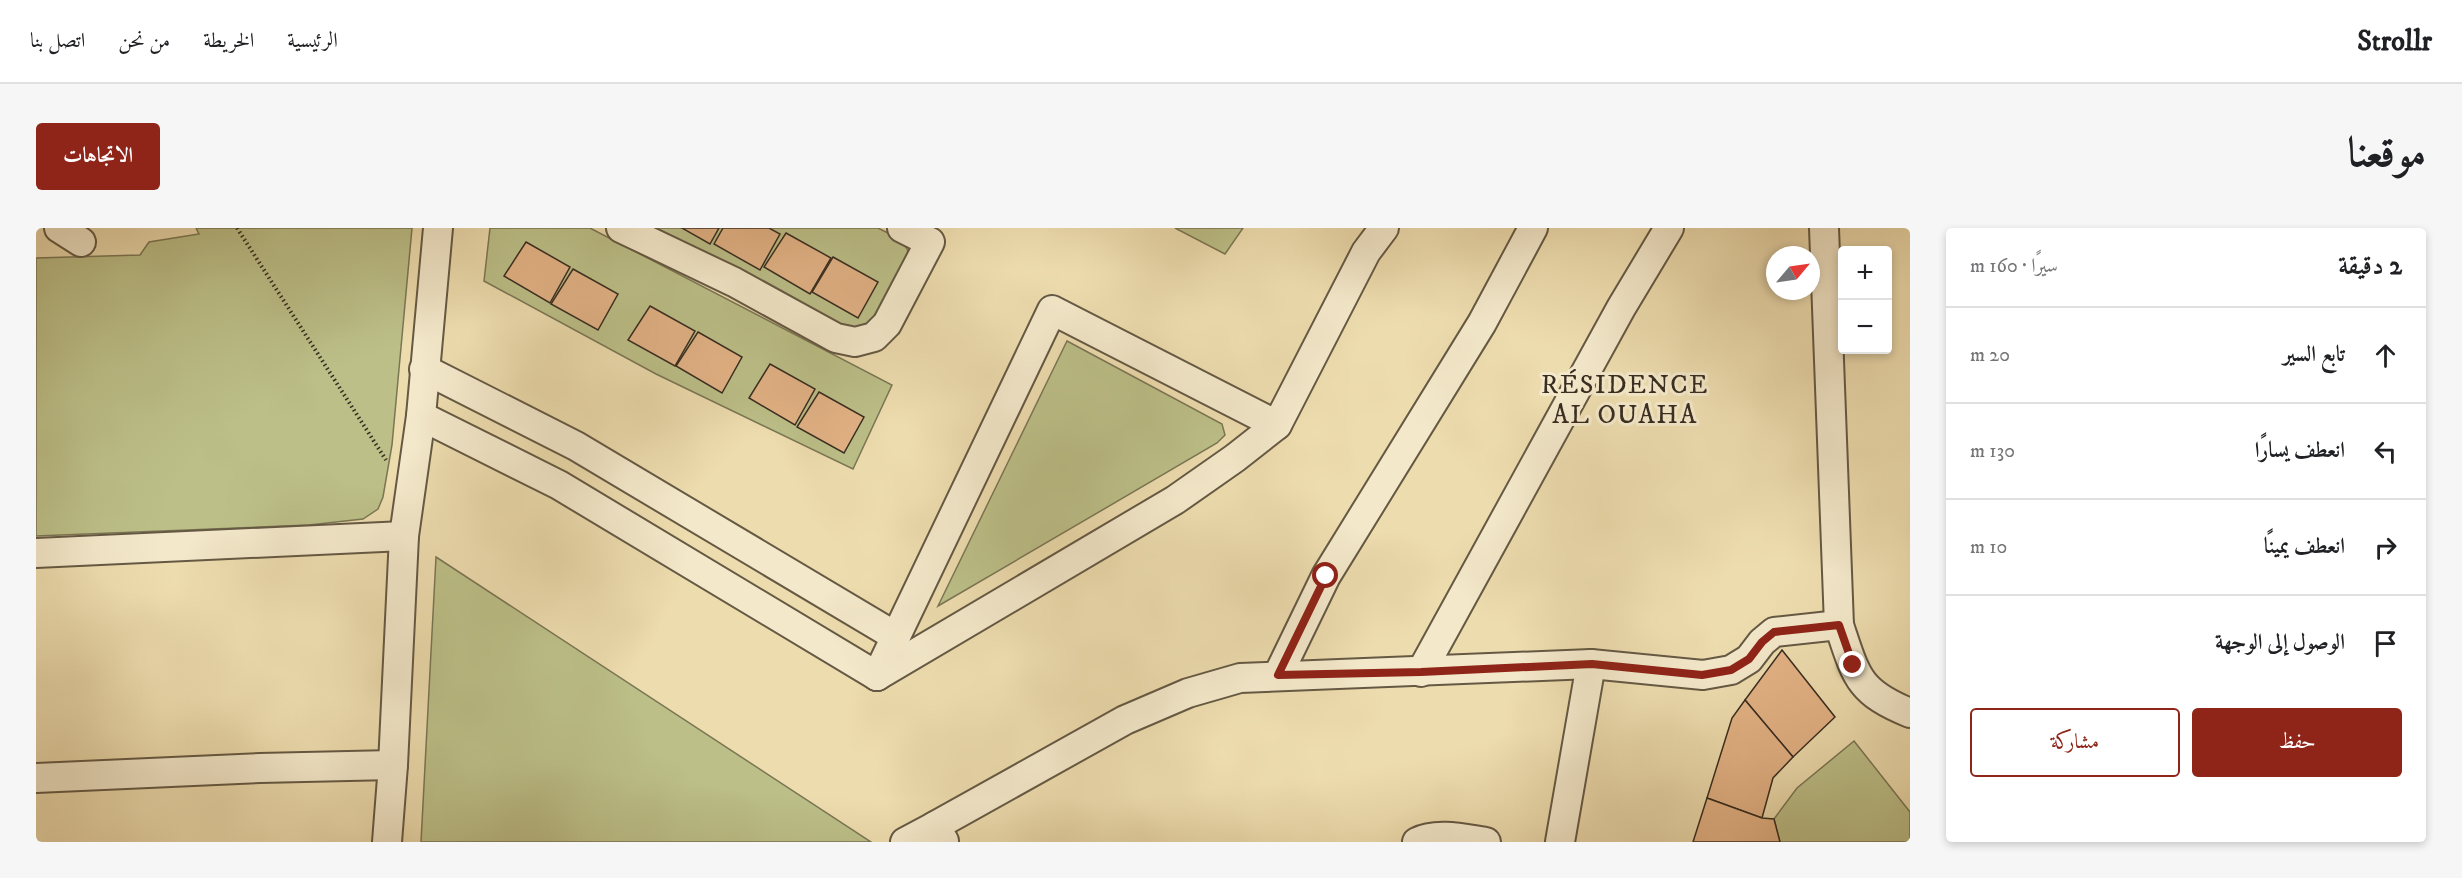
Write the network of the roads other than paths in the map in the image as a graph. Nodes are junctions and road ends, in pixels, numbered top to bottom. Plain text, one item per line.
1 (438, 228) edge
2 (621, 228) edge
3 (902, 228) edge
4 (1384, 228) edge
5 (1533, 228) edge
6 (1669, 228) edge
7 (1824, 228) edge
8 (424, 369) junction
9 (421, 416) junction
10 (1276, 424) junction
11 (576, 446) junction
12 (559, 485) junction
13 (405, 536) junction
14 (36, 553) edge
15 (1839, 625) junction
16 (895, 636) junction
17 (1592, 664) junction
18 (1421, 672) junction
19 (1278, 675) junction
20 (877, 676) junction
21 (1910, 713) edge
22 (393, 765) junction
23 (36, 778) edge
24 (939, 834) edge
25 (387, 842) edge
26 (905, 842) edge
27 (1417, 842) edge
28 (1486, 842) edge
29 (1560, 842) edge

1 - 8 street
2 - 3 street
4 - 10 street
5 - 19 street
6 - 18 street
7 - 15 street
8 - 9 street
8 - 11 street
9 - 12 street
9 - 13 street
10 - 16 street
10 - 20 street
11 - 12 street
11 - 16 street
12 - 20 street
13 - 14 street
13 - 22 street
15 - 17 street
15 - 21 street
16 - 20 street
17 - 18 street
17 - 29 street
18 - 19 street
19 - 24 street
22 - 23 street
22 - 25 street
24 - 26 street
27 - 28 street

